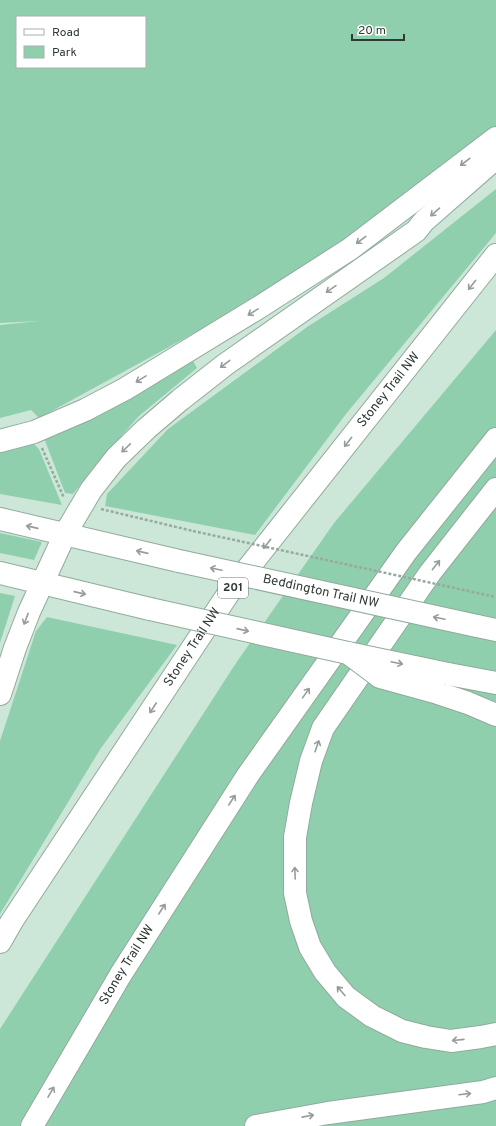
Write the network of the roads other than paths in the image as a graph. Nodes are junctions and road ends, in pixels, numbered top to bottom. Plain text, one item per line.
1 (496, 138) edge
2 (496, 158) edge
3 (496, 254) edge
4 (496, 439) edge
5 (0, 442) edge
6 (496, 489) edge
7 (0, 519) edge
8 (65, 534) junction
9 (0, 573) edge
10 (42, 584) junction
11 (487, 628) edge
12 (348, 653) junction
13 (496, 684) edge
14 (0, 694) edge
15 (496, 715) edge
16 (0, 942) edge
17 (496, 1034) edge
18 (496, 1088) edge
19 (32, 1126) edge
20 (256, 1126) edge

1 -> 5 main road
2 -> 8 main road
3 -> 16 main road, Stoney Trail NW / 201
19 -> 4 main road, Stoney Trail NW
17 -> 6 main road
8 -> 7 main road, Beddington Trail NW
8 - 10 main road
11 -> 8 main road, Beddington Trail NW, bridge
9 - 10 main road
10 -> 12 main road, bridge
10 -> 14 main road
12 -> 13 main road, bridge
12 - 15 main road, bridge
20 -> 18 main road

